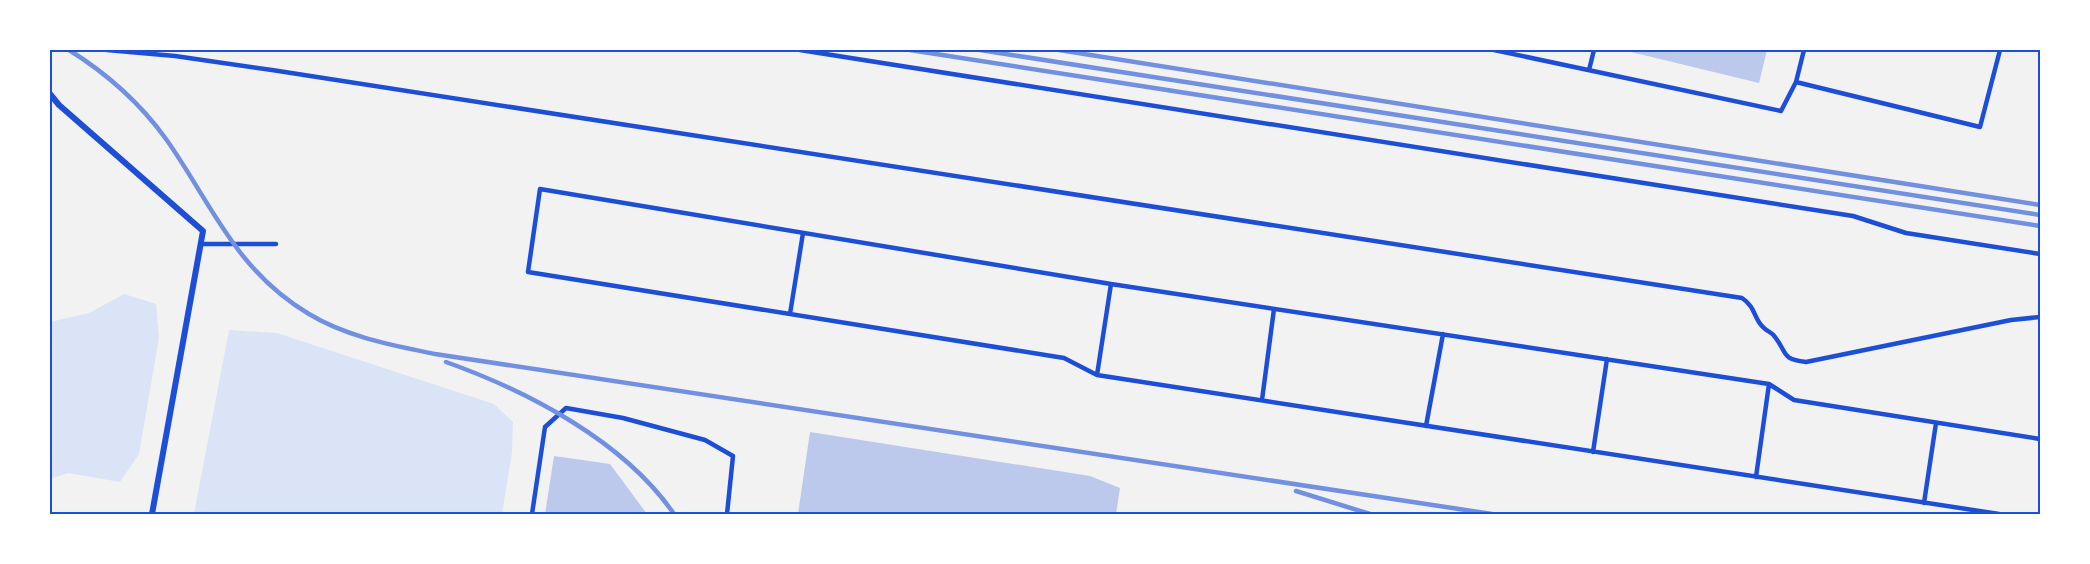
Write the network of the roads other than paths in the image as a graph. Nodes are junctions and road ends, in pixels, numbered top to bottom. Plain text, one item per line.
1 (107, 50) edge
2 (800, 50) edge
3 (1494, 50) edge
4 (1594, 50) edge
5 (1804, 50) edge
6 (2000, 50) edge
7 (1589, 70) junction
8 (1796, 82) junction
9 (50, 94) edge
10 (803, 233) junction
11 (201, 244) junction
12 (276, 244) dead end
13 (2040, 254) edge
14 (1110, 284) junction
15 (1274, 309) junction
16 (790, 314) junction
17 (2040, 317) edge
18 (1443, 334) junction
19 (1607, 360) junction
20 (1097, 375) junction
21 (1769, 384) junction
22 (1262, 400) junction
23 (1936, 423) junction
24 (1426, 426) junction
25 (2040, 439) edge
26 (1593, 452) junction
27 (1756, 477) junction
28 (1924, 503) junction
29 (152, 514) edge
30 (532, 514) edge
31 (727, 514) edge
32 (1999, 514) edge

1 - 17 lane
2 - 13 lane
3 - 7 lane
4 - 7 lane
5 - 8 lane
6 - 8 lane
7 - 8 lane
9 - 11 street
10 - 14 lane
10 - 16 lane
10 - 16 lane
11 - 12 lane
11 - 29 street
14 - 15 lane
14 - 20 lane
15 - 18 lane
15 - 22 lane
16 - 20 lane
18 - 19 lane
18 - 24 lane
19 - 21 lane
19 - 26 lane
20 - 22 lane
21 - 23 lane
21 - 27 lane
22 - 24 lane
23 - 25 lane
23 - 28 lane
24 - 26 lane
26 - 27 lane
27 - 28 lane
28 - 32 lane
30 - 31 lane

